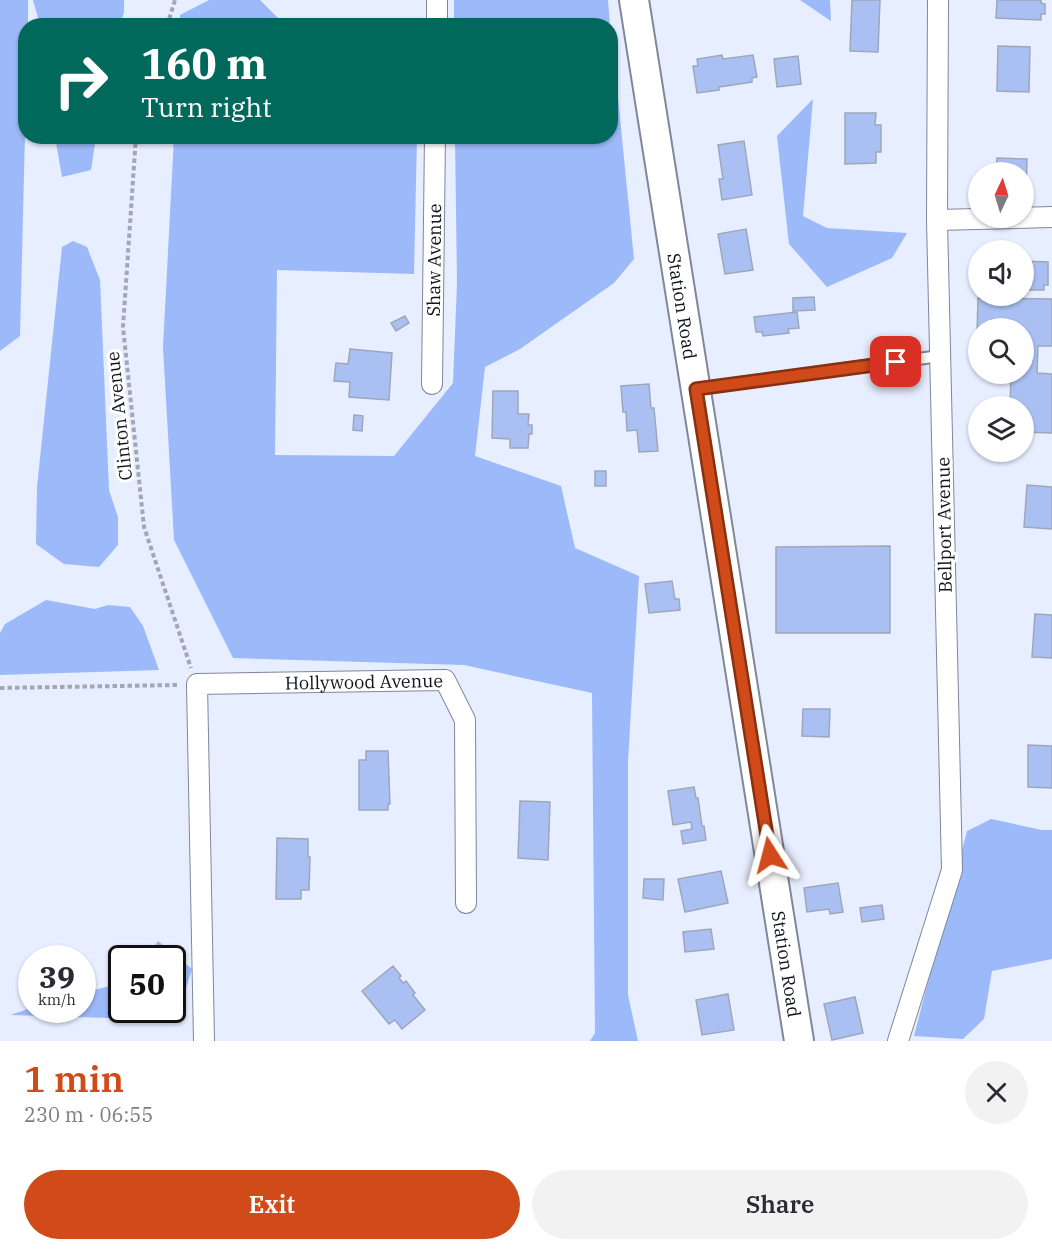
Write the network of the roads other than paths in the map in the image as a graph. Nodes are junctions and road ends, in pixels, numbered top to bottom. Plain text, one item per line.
1 (437, 0) edge
2 (634, 0) edge
3 (938, 0) edge
4 (437, 18) edge
5 (435, 144) edge
6 (1052, 218) edge
7 (937, 220) junction
8 (940, 356) junction
9 (432, 384) dead end
10 (696, 389) junction
11 (466, 903) dead end
12 (204, 1041) edge
13 (799, 1041) edge
14 (898, 1041) edge

1 - 4 street
2 - 10 main road, Station Road
3 - 7 street, Bellport Avenue
5 - 9 street, Shaw Avenue
6 - 7 street
7 - 8 street, Bellport Avenue
8 - 10 lane
8 - 14 street, Bellport Avenue
10 - 13 main road, Station Road
11 - 12 street, Hollywood Avenue

